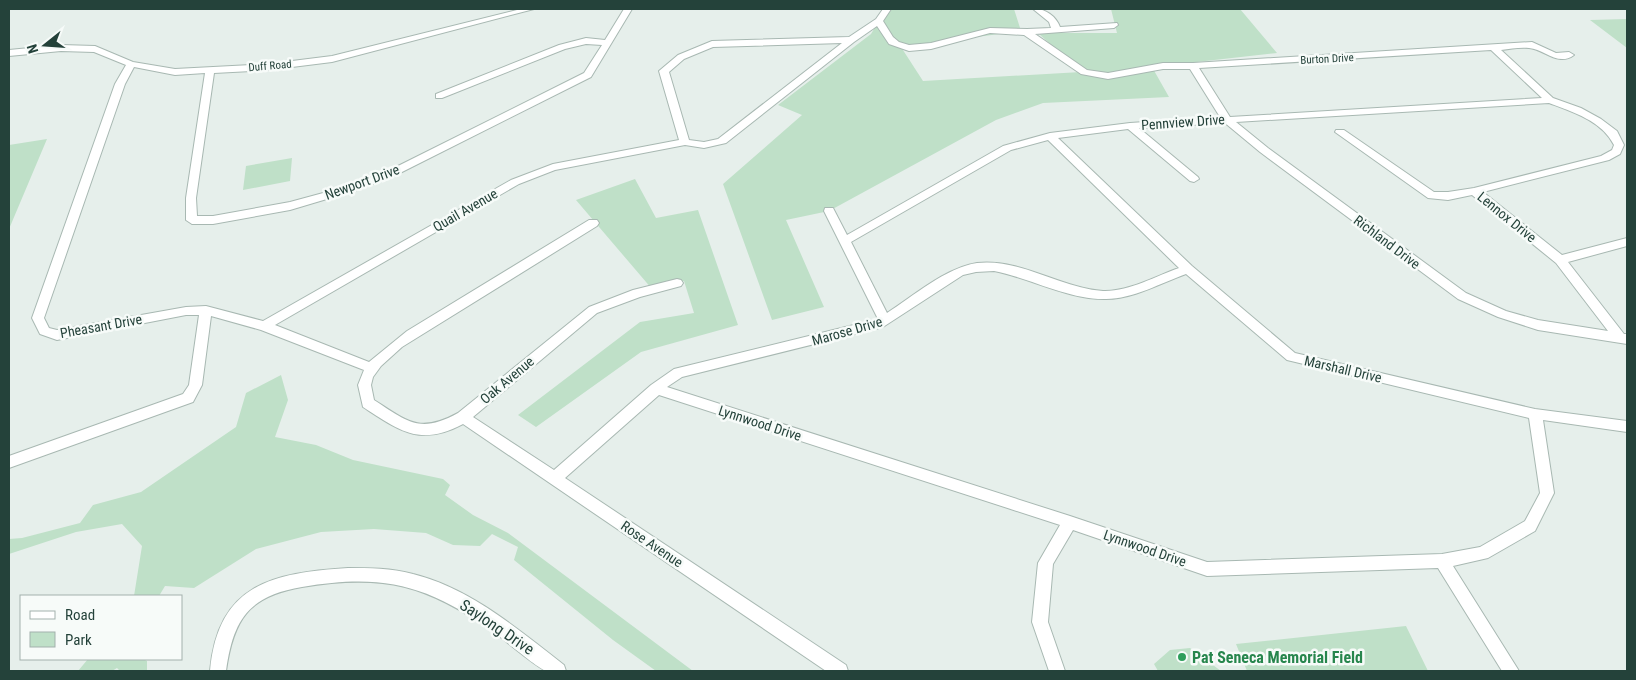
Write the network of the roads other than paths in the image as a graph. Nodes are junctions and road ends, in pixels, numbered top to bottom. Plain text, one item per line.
1 (530, 9) edge
2 (628, 9) edge
3 (887, 9) edge
4 (1037, 9) edge
5 (879, 21) junction
6 (1114, 25) dead end
7 (1055, 29) junction
8 (1026, 32) junction
9 (851, 40) junction
10 (608, 43) junction
11 (1495, 49) junction
12 (9, 53) edge
13 (1569, 55) dead end
14 (132, 64) junction
15 (1193, 66) junction
16 (210, 70) junction
17 (439, 96) dead end
18 (1550, 100) junction
19 (1226, 119) junction
20 (1130, 126) junction
21 (1340, 132) dead end
22 (1050, 136) junction
23 (690, 143) junction
24 (1194, 179) dead end
25 (1474, 191) junction
26 (829, 211) dead end
27 (593, 224) dead end
28 (844, 241) junction
29 (1627, 242) edge
30 (1560, 260) junction
31 (1188, 269) junction
32 (677, 283) dead end
33 (206, 310) junction
34 (885, 321) junction
35 (264, 326) junction
36 (1624, 339) edge
37 (372, 368) junction
38 (656, 389) junction
39 (1535, 414) junction
40 (463, 417) junction
41 (1627, 426) edge
42 (9, 462) edge
43 (555, 478) junction
44 (1070, 522) junction
45 (1442, 561) junction
46 (218, 671) edge
47 (558, 671) edge
48 (840, 671) edge
49 (1057, 671) edge
50 (1512, 671) edge

1 - 16 street, Duff Road
2 - 10 street, Newport Drive
3 - 5 street
4 - 7 street
5 - 8 street
5 - 9 street, Quail Avenue
6 - 7 street
7 - 8 street
8 - 15 street, Burton Drive
9 - 23 street, Quail Avenue
9 - 23 street
10 - 16 street, Newport Drive
10 - 17 street
11 - 13 street, Burton Drive
11 - 15 street, Burton Drive
11 - 18 street
12 - 14 street, Duff Road
14 - 16 street, Duff Road
14 - 33 street, Pheasant Drive
15 - 19 street, Richland Drive
18 - 19 street, Pennview Drive
18 - 25 street
19 - 20 street, Pennview Drive
19 - 36 street, Richland Drive
20 - 22 street, Pennview Drive
20 - 24 street
21 - 25 street, Lennox Drive
22 - 28 street, Pennview Drive
22 - 31 street, Marshall Drive
23 - 35 street, Quail Avenue
25 - 30 street, Lennox Drive
26 - 28 street
27 - 37 street
28 - 34 street
29 - 30 street
30 - 36 street, Lennox Drive
31 - 34 street, Marose Drive
31 - 39 street, Marshall Drive
32 - 40 street, Oak Avenue
33 - 35 street, Pheasant Drive
33 - 42 street
34 - 38 street, Marose Drive
35 - 37 street, Pheasant Drive
37 - 40 street, Oak Avenue
38 - 43 street, Marose Drive
38 - 44 street, Lynnwood Drive
39 - 41 street, Marshall Drive
39 - 45 street, Lynnwood Drive
40 - 43 street, Rose Avenue
43 - 48 street, Rose Avenue
44 - 45 street, Lynnwood Drive
44 - 49 street
45 - 50 street
46 - 47 street, Saylong Drive

